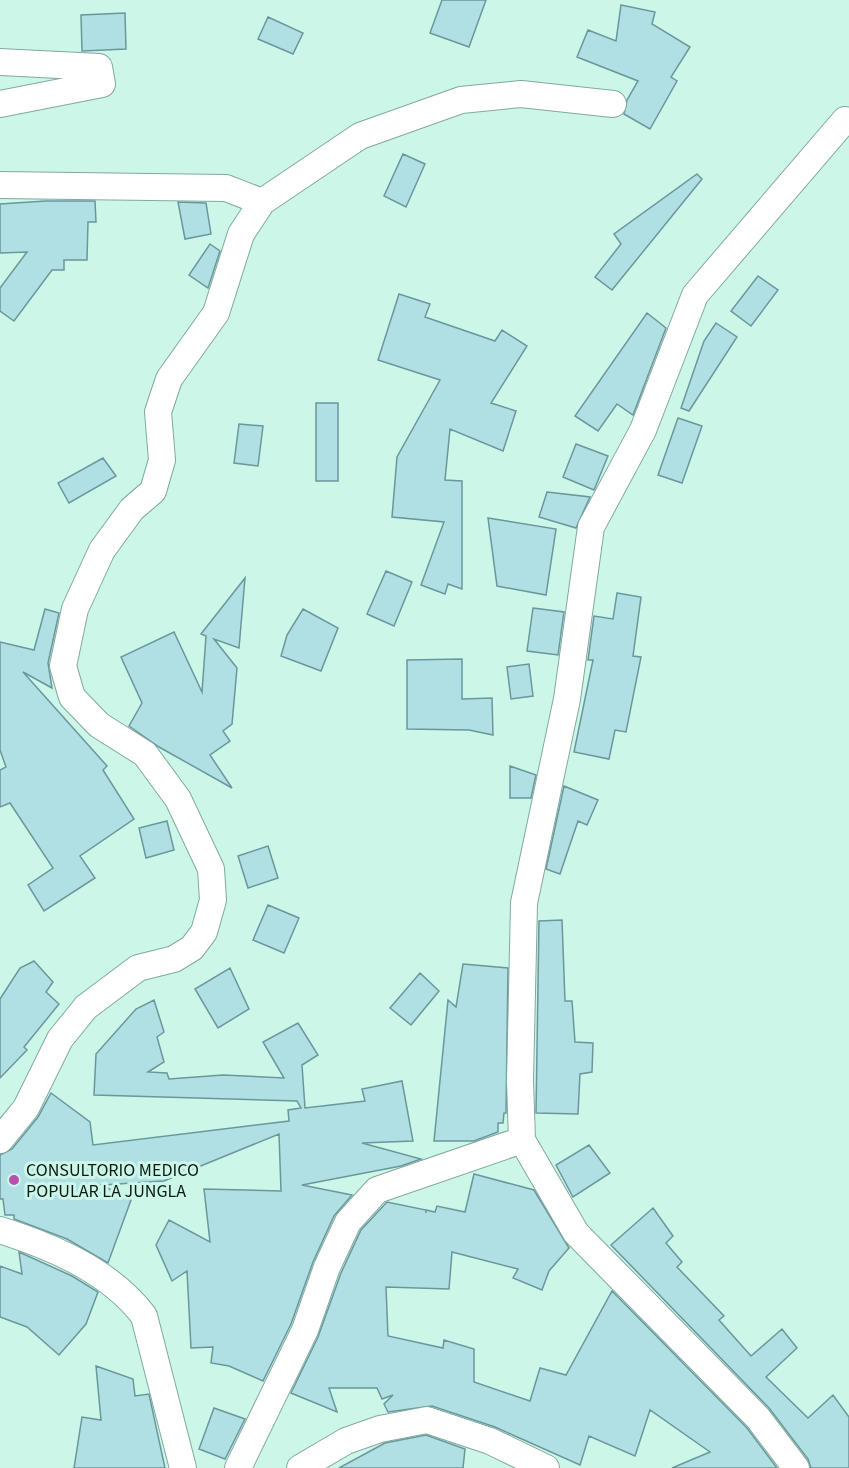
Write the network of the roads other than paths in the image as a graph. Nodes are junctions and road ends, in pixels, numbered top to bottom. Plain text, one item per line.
1 (0, 62) edge
2 (0, 104) edge
3 (613, 104) dead end
4 (845, 120) dead end
5 (0, 185) edge
6 (262, 202) junction
7 (0, 1140) edge
8 (522, 1140) junction
9 (0, 1230) edge
10 (183, 1468) edge
11 (238, 1468) edge
12 (300, 1468) edge
13 (546, 1468) edge
14 (796, 1468) edge

1 - 2 street
3 - 6 street
4 - 8 street
5 - 6 street
6 - 7 street
8 - 11 street
8 - 14 street
9 - 10 street
12 - 13 street

